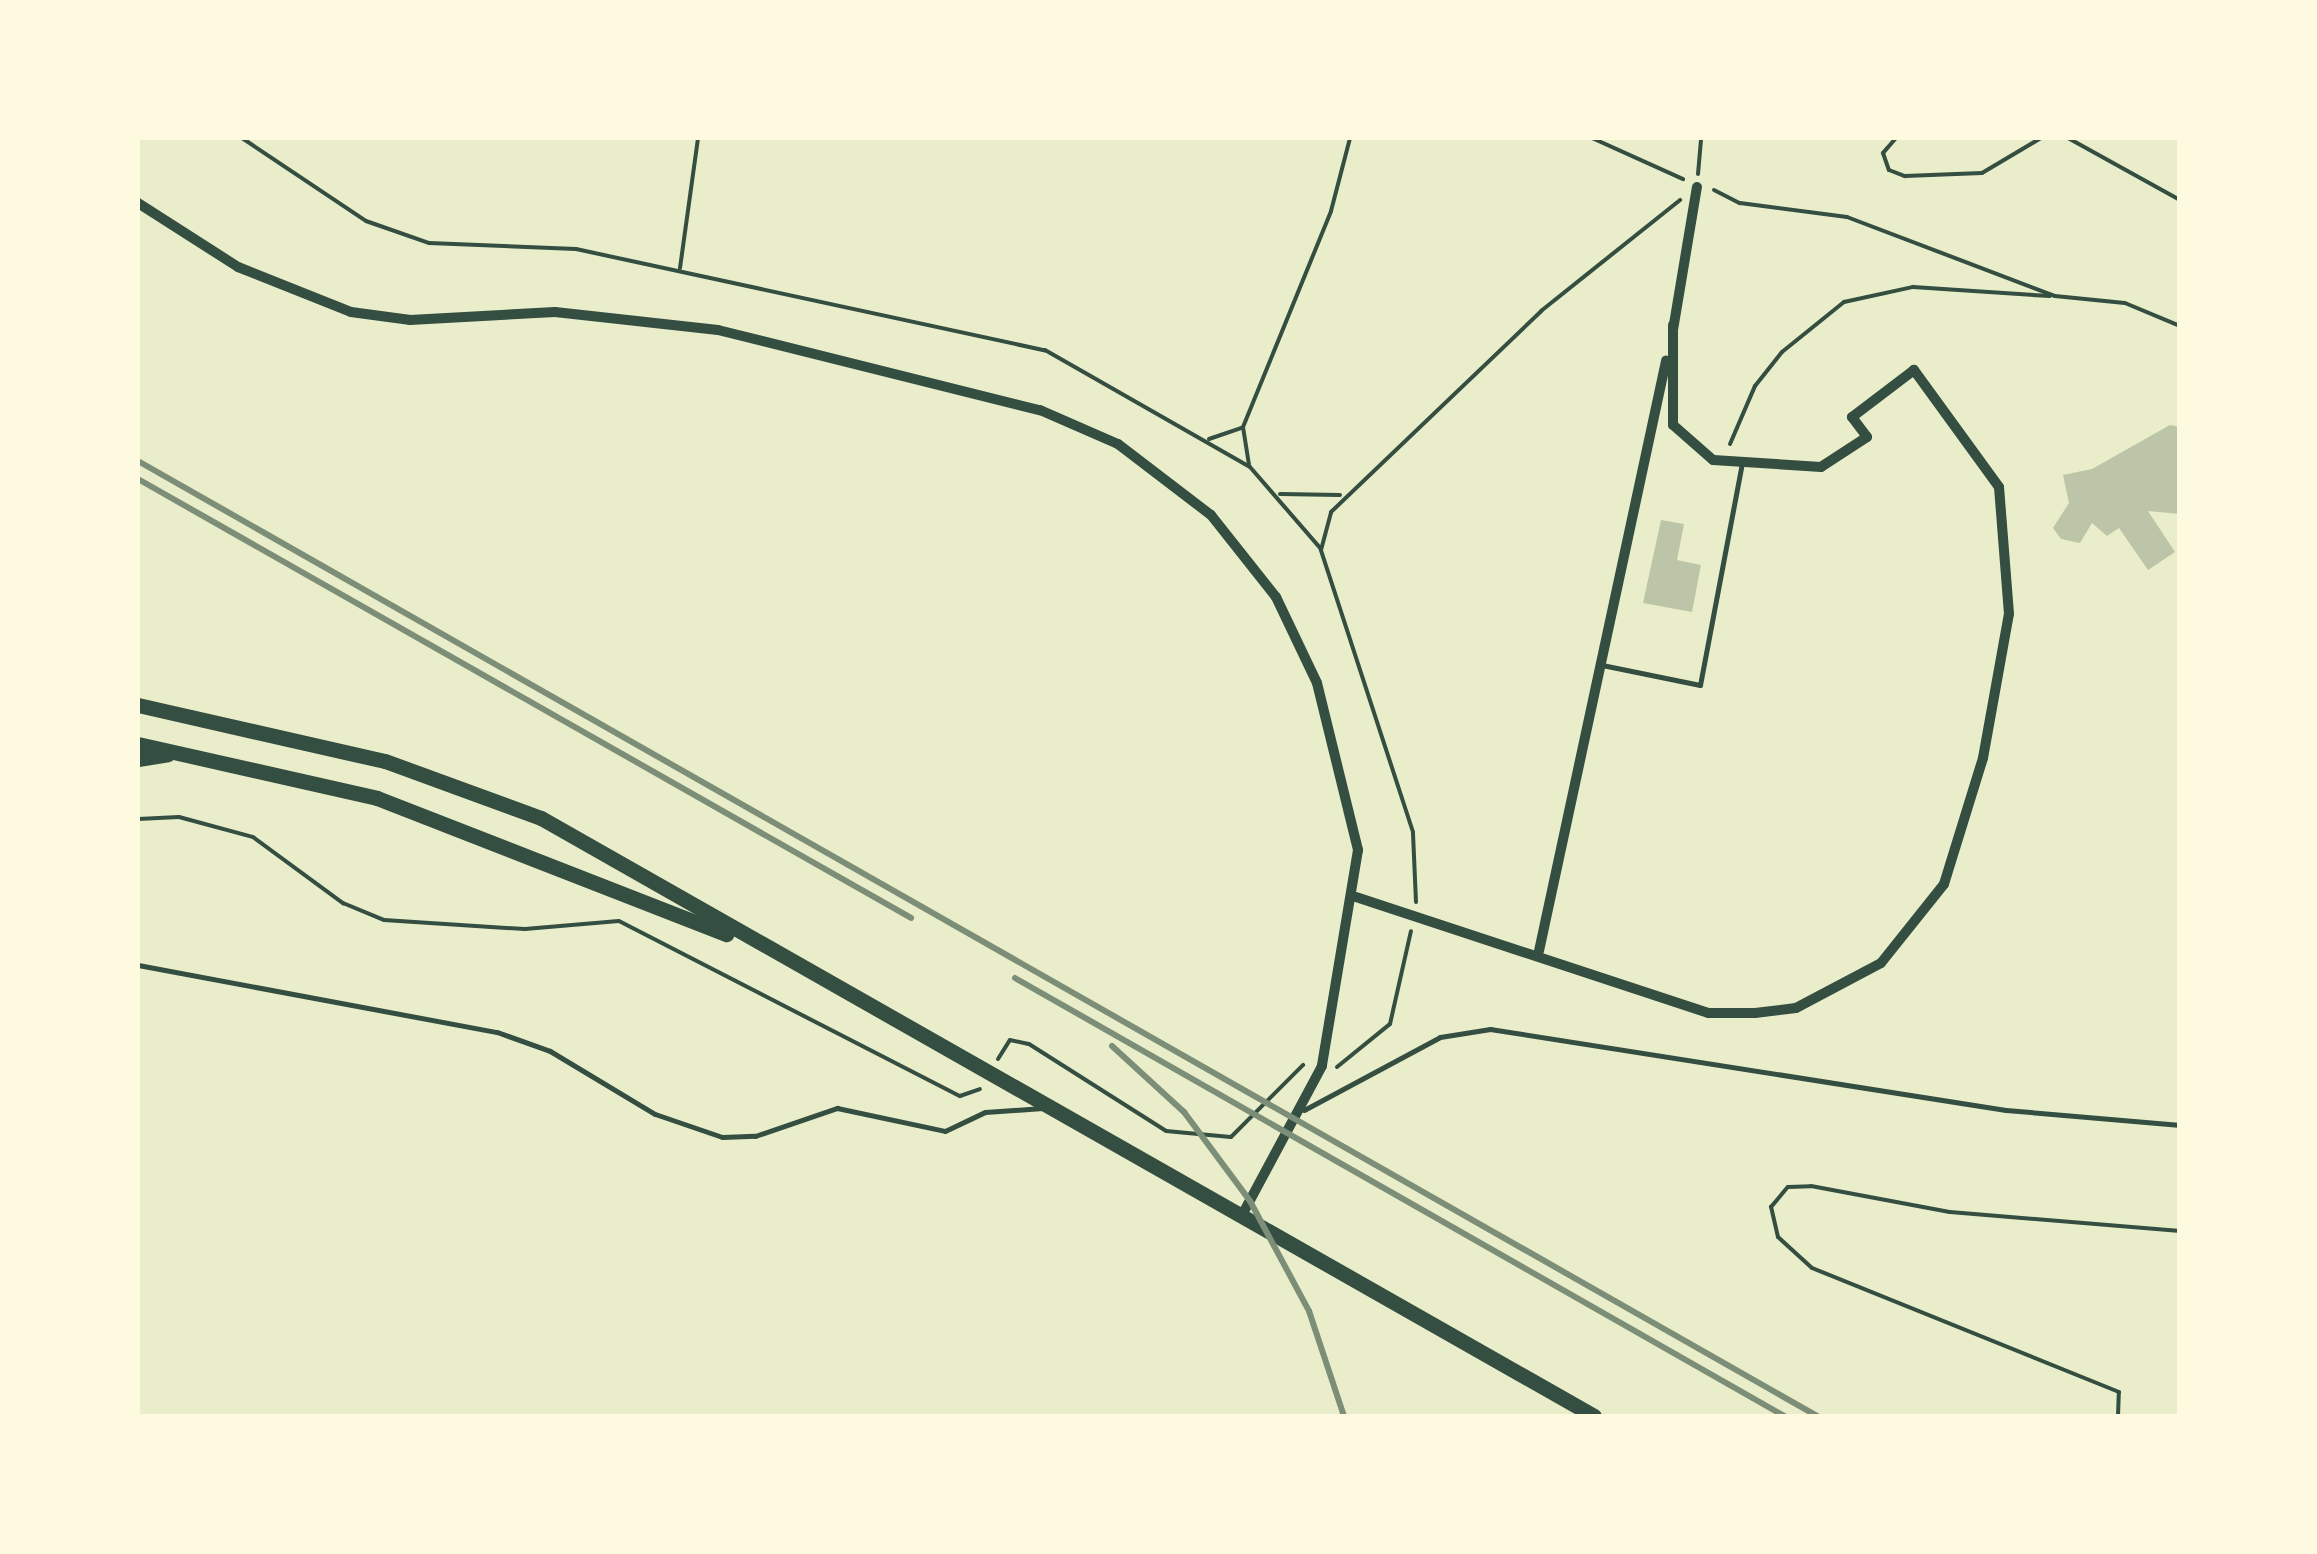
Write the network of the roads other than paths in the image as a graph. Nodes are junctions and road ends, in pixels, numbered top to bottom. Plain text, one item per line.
1 (1697, 187) road end
2 (138, 202) edge
3 (1674, 325) junction
4 (1741, 467) junction
5 (1600, 664) junction
6 (138, 705) edge
7 (138, 744) edge
8 (182, 752) junction
9 (138, 759) edge
10 (1356, 897) junction
11 (1539, 951) junction
12 (789, 961) junction
13 (138, 965) edge
14 (1051, 1108) junction
15 (1304, 1110) junction
16 (2180, 1125) edge
17 (1241, 1217) junction
18 (1594, 1416) edge

1 - 3 street
2 - 10 street
3 - 4 street
3 - 5 street
4 - 5 lane
4 - 11 street
5 - 11 street
6 - 12 main road
7 - 8 main road
8 - 9 main road
8 - 12 main road
10 - 11 street
10 - 15 street
12 - 14 main road
13 - 14 lane
14 - 17 main road
15 - 16 lane
15 - 17 street
17 - 18 main road

